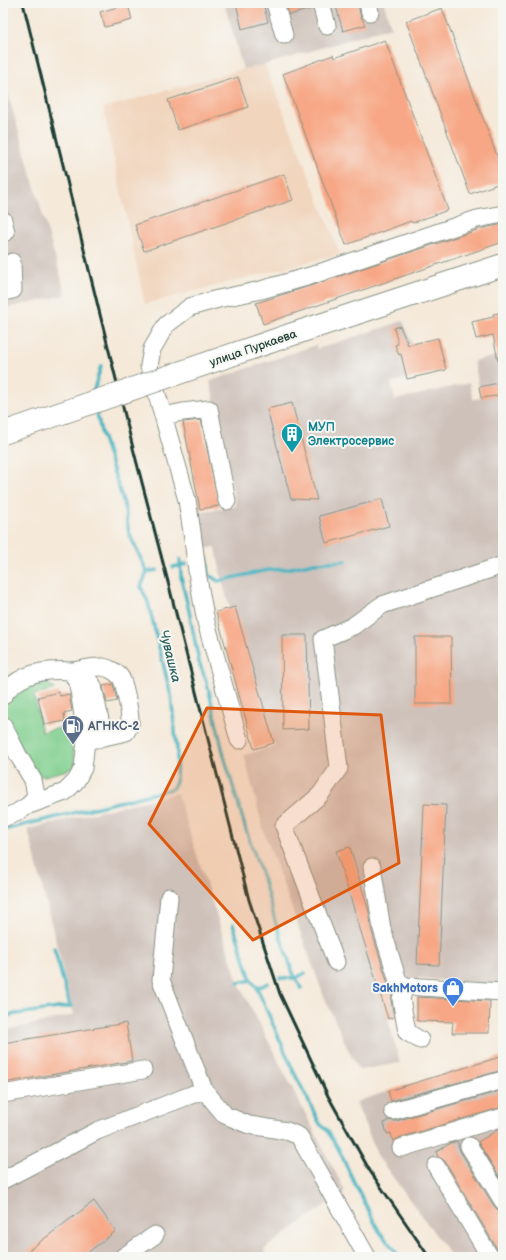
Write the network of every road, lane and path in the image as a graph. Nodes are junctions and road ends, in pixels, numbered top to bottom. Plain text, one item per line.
1 (275, 3) edge
2 (321, 3) edge
3 (327, 26) dead end
4 (284, 35) dead end
5 (503, 214) edge
6 (12, 262) dead end
7 (503, 265) edge
8 (3, 292) edge
9 (164, 416) junction
10 (3, 433) edge
11 (227, 502) dead end
12 (503, 565) edge
13 (76, 670) junction
14 (3, 696) edge
15 (3, 725) edge
16 (92, 740) junction
17 (239, 740) dead end
18 (29, 805) junction
19 (3, 818) edge
20 (372, 867) dead end
21 (170, 897) dead end
22 (336, 962) dead end
23 (405, 986) junction
24 (503, 992) edge
25 (420, 1040) dead end
26 (143, 1070) dead end
27 (503, 1080) edge
28 (204, 1090) junction
29 (3, 1094) edge
30 (393, 1111) dead end
31 (503, 1117) edge
32 (469, 1146) dead end
33 (401, 1148) dead end
34 (436, 1166) dead end
35 (3, 1180) edge
36 (503, 1201) edge
37 (155, 1235) dead end
38 (123, 1257) edge
39 (367, 1257) edge
40 (490, 1257) edge

1 - 4 lane
2 - 3 lane
5 - 9 lane
6 - 8 lane
7 - 10 main road, улица Пуркаева, bridge
9 - 11 lane
9 - 17 lane
12 - 22 lane
13 - 14 lane
13 - 16 lane
13 - 16 lane
15 - 18 lane
16 - 18 lane
18 - 19 lane
20 - 23 lane
21 - 28 lane
23 - 24 lane
23 - 25 lane
26 - 29 lane
27 - 30 lane
28 - 35 lane
28 - 39 lane
31 - 33 lane
32 - 36 lane
34 - 40 lane
37 - 38 lane

